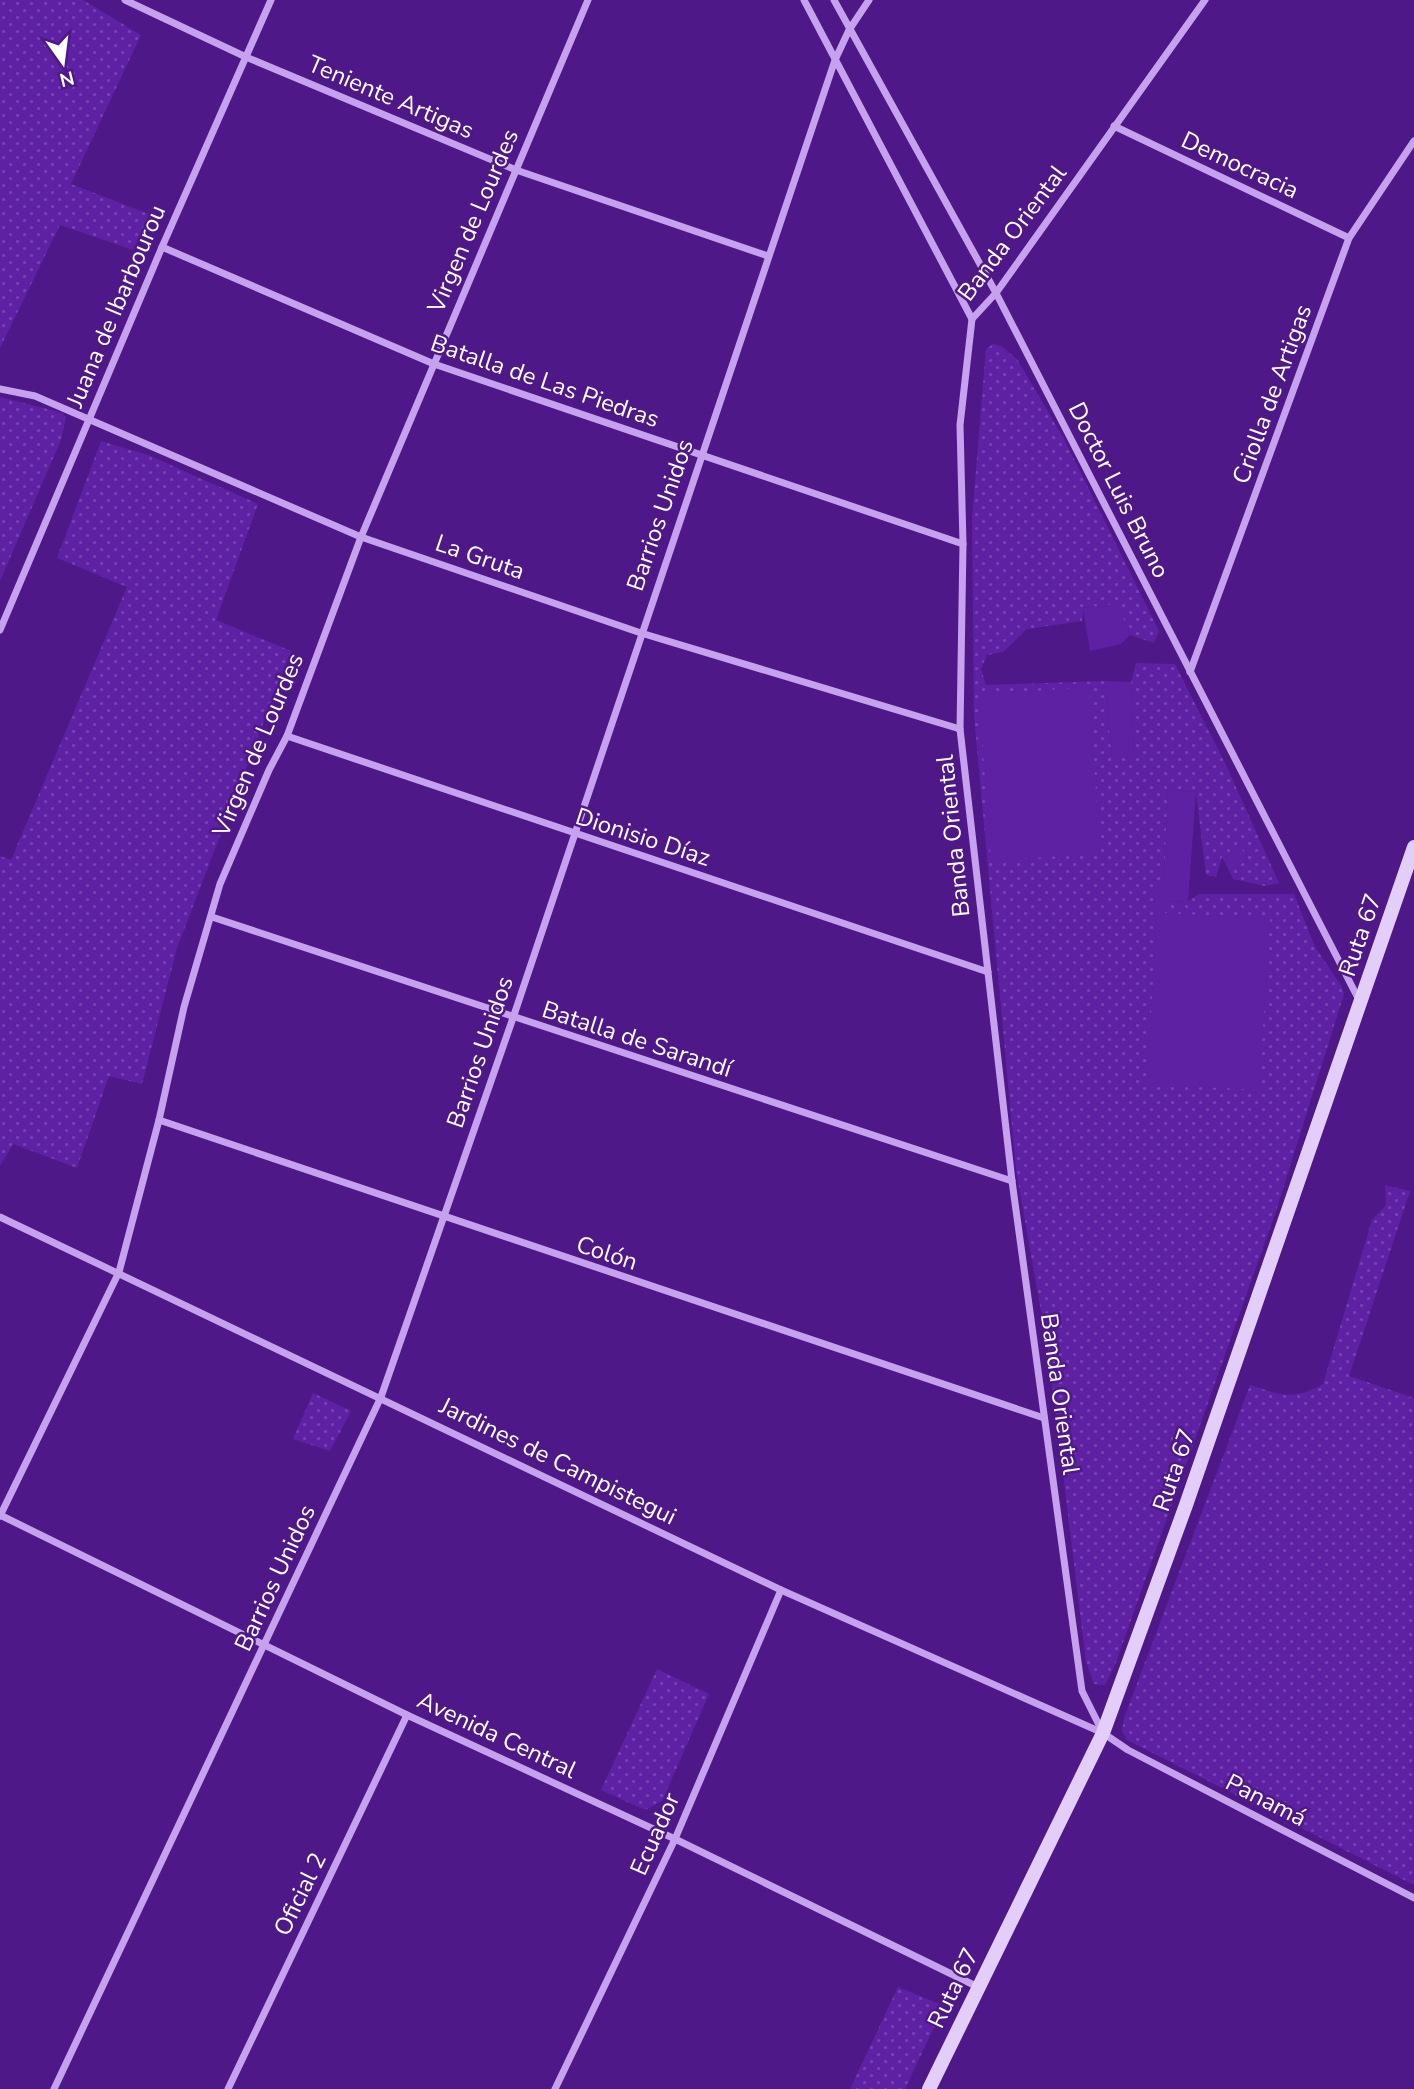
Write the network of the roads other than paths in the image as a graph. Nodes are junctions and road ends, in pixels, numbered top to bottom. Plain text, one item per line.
1 (125, 0) edge
2 (271, 0) edge
3 (588, 0) edge
4 (804, 0) edge
5 (834, 0) edge
6 (869, 0) edge
7 (1205, 0) edge
8 (849, 30) junction
9 (246, 57) junction
10 (835, 60) junction
11 (1114, 126) junction
12 (1414, 141) edge
13 (516, 170) junction
14 (1349, 238) junction
15 (162, 247) junction
16 (768, 256) junction
17 (996, 293) junction
18 (972, 319) junction
19 (434, 364) junction
20 (0, 389) edge
21 (88, 418) junction
22 (701, 455) junction
23 (361, 537) junction
24 (963, 544) junction
25 (0, 629) edge
26 (641, 633) junction
27 (1190, 672) junction
28 (960, 729) junction
29 (287, 736) junction
30 (574, 834) junction
31 (1414, 847) edge
32 (212, 917) junction
33 (988, 972) junction
34 (1361, 1003) junction
35 (513, 1018) junction
36 (159, 1120) junction
37 (1012, 1181) junction
38 (0, 1217) edge
39 (442, 1218) junction
40 (119, 1272) junction
41 (381, 1397) junction
42 (1044, 1418) junction
43 (0, 1515) edge
44 (781, 1590) junction
45 (265, 1645) junction
46 (407, 1715) junction
47 (1103, 1733) junction
48 (675, 1839) junction
49 (1414, 1898) edge
50 (978, 1987) junction
51 (54, 2089) edge
52 (228, 2089) edge
53 (555, 2089) edge
54 (929, 2089) edge

1 - 9 street, Teniente Artigas
2 - 9 street, Juana de Ibarbourou
3 - 13 street, Virgen de Lourdes
4 - 10 street
5 - 8 street, Doctor Luis Bruno
6 - 8 street, Barrios Unidos
7 - 11 street, Banda Oriental
8 - 10 street, Barrios Unidos
8 - 17 street, Doctor Luis Bruno
9 - 13 street, Teniente Artigas
9 - 15 street, Juana de Ibarbourou
10 - 16 street, Barrios Unidos
10 - 18 street
11 - 14 street, Democracia
11 - 17 street, Banda Oriental
12 - 14 street, Criolla de Artigas
13 - 16 street, Teniente Artigas
13 - 19 street, Virgen de Lourdes
14 - 27 street, Criolla de Artigas
15 - 19 street, Batalla de Las Piedras
15 - 21 street, Juana de Ibarbourou
16 - 22 street, Barrios Unidos
17 - 18 street, Banda Oriental
17 - 27 street, Doctor Luis Bruno
18 - 24 street, Banda Oriental
19 - 22 street, Batalla de Las Piedras
19 - 23 street, Virgen de Lourdes
20 - 21 street, La Gruta
21 - 23 street, La Gruta
21 - 25 street, Juana de Ibarbourou
22 - 24 street, Batalla de Las Piedras
22 - 26 street, Barrios Unidos
23 - 26 street, La Gruta
23 - 29 street, Virgen de Lourdes
24 - 28 street, Banda Oriental
26 - 28 street, La Gruta
26 - 30 street, Barrios Unidos
27 - 34 street, Doctor Luis Bruno
28 - 33 street, Banda Oriental
29 - 30 street, Dionisio Díaz
29 - 32 street, Virgen de Lourdes
30 - 33 street, Dionisio Díaz
30 - 35 street, Barrios Unidos
31 - 34 street, Ruta 67
32 - 35 street, Batalla de Sarandí
32 - 36 street, Virgen de Lourdes
33 - 37 street, Banda Oriental
34 - 47 street, Ruta 67
35 - 37 street, Batalla de Sarandí
35 - 39 street, Barrios Unidos
36 - 39 street, Colón
36 - 40 street, Virgen de Lourdes
37 - 42 street, Banda Oriental
38 - 40 street, Jardines de Campistegui
39 - 41 street, Barrios Unidos
39 - 42 street, Colón
40 - 41 street, Jardines de Campistegui
40 - 43 street, Virgen de Lourdes
41 - 44 street, Jardines de Campistegui
41 - 45 street, Barrios Unidos
42 - 47 street, Banda Oriental
43 - 45 street, Avenida Central
44 - 47 street, Jardines de Campistegui
44 - 48 street, Ecuador
45 - 46 street, Avenida Central
45 - 51 street, Barrios Unidos
46 - 48 street, Avenida Central
46 - 52 street, Oficial 2
47 - 49 street, Panamá
47 - 50 street, Ruta 67
48 - 50 street, Avenida Central
48 - 53 street, Ecuador
50 - 54 street, Ruta 67

